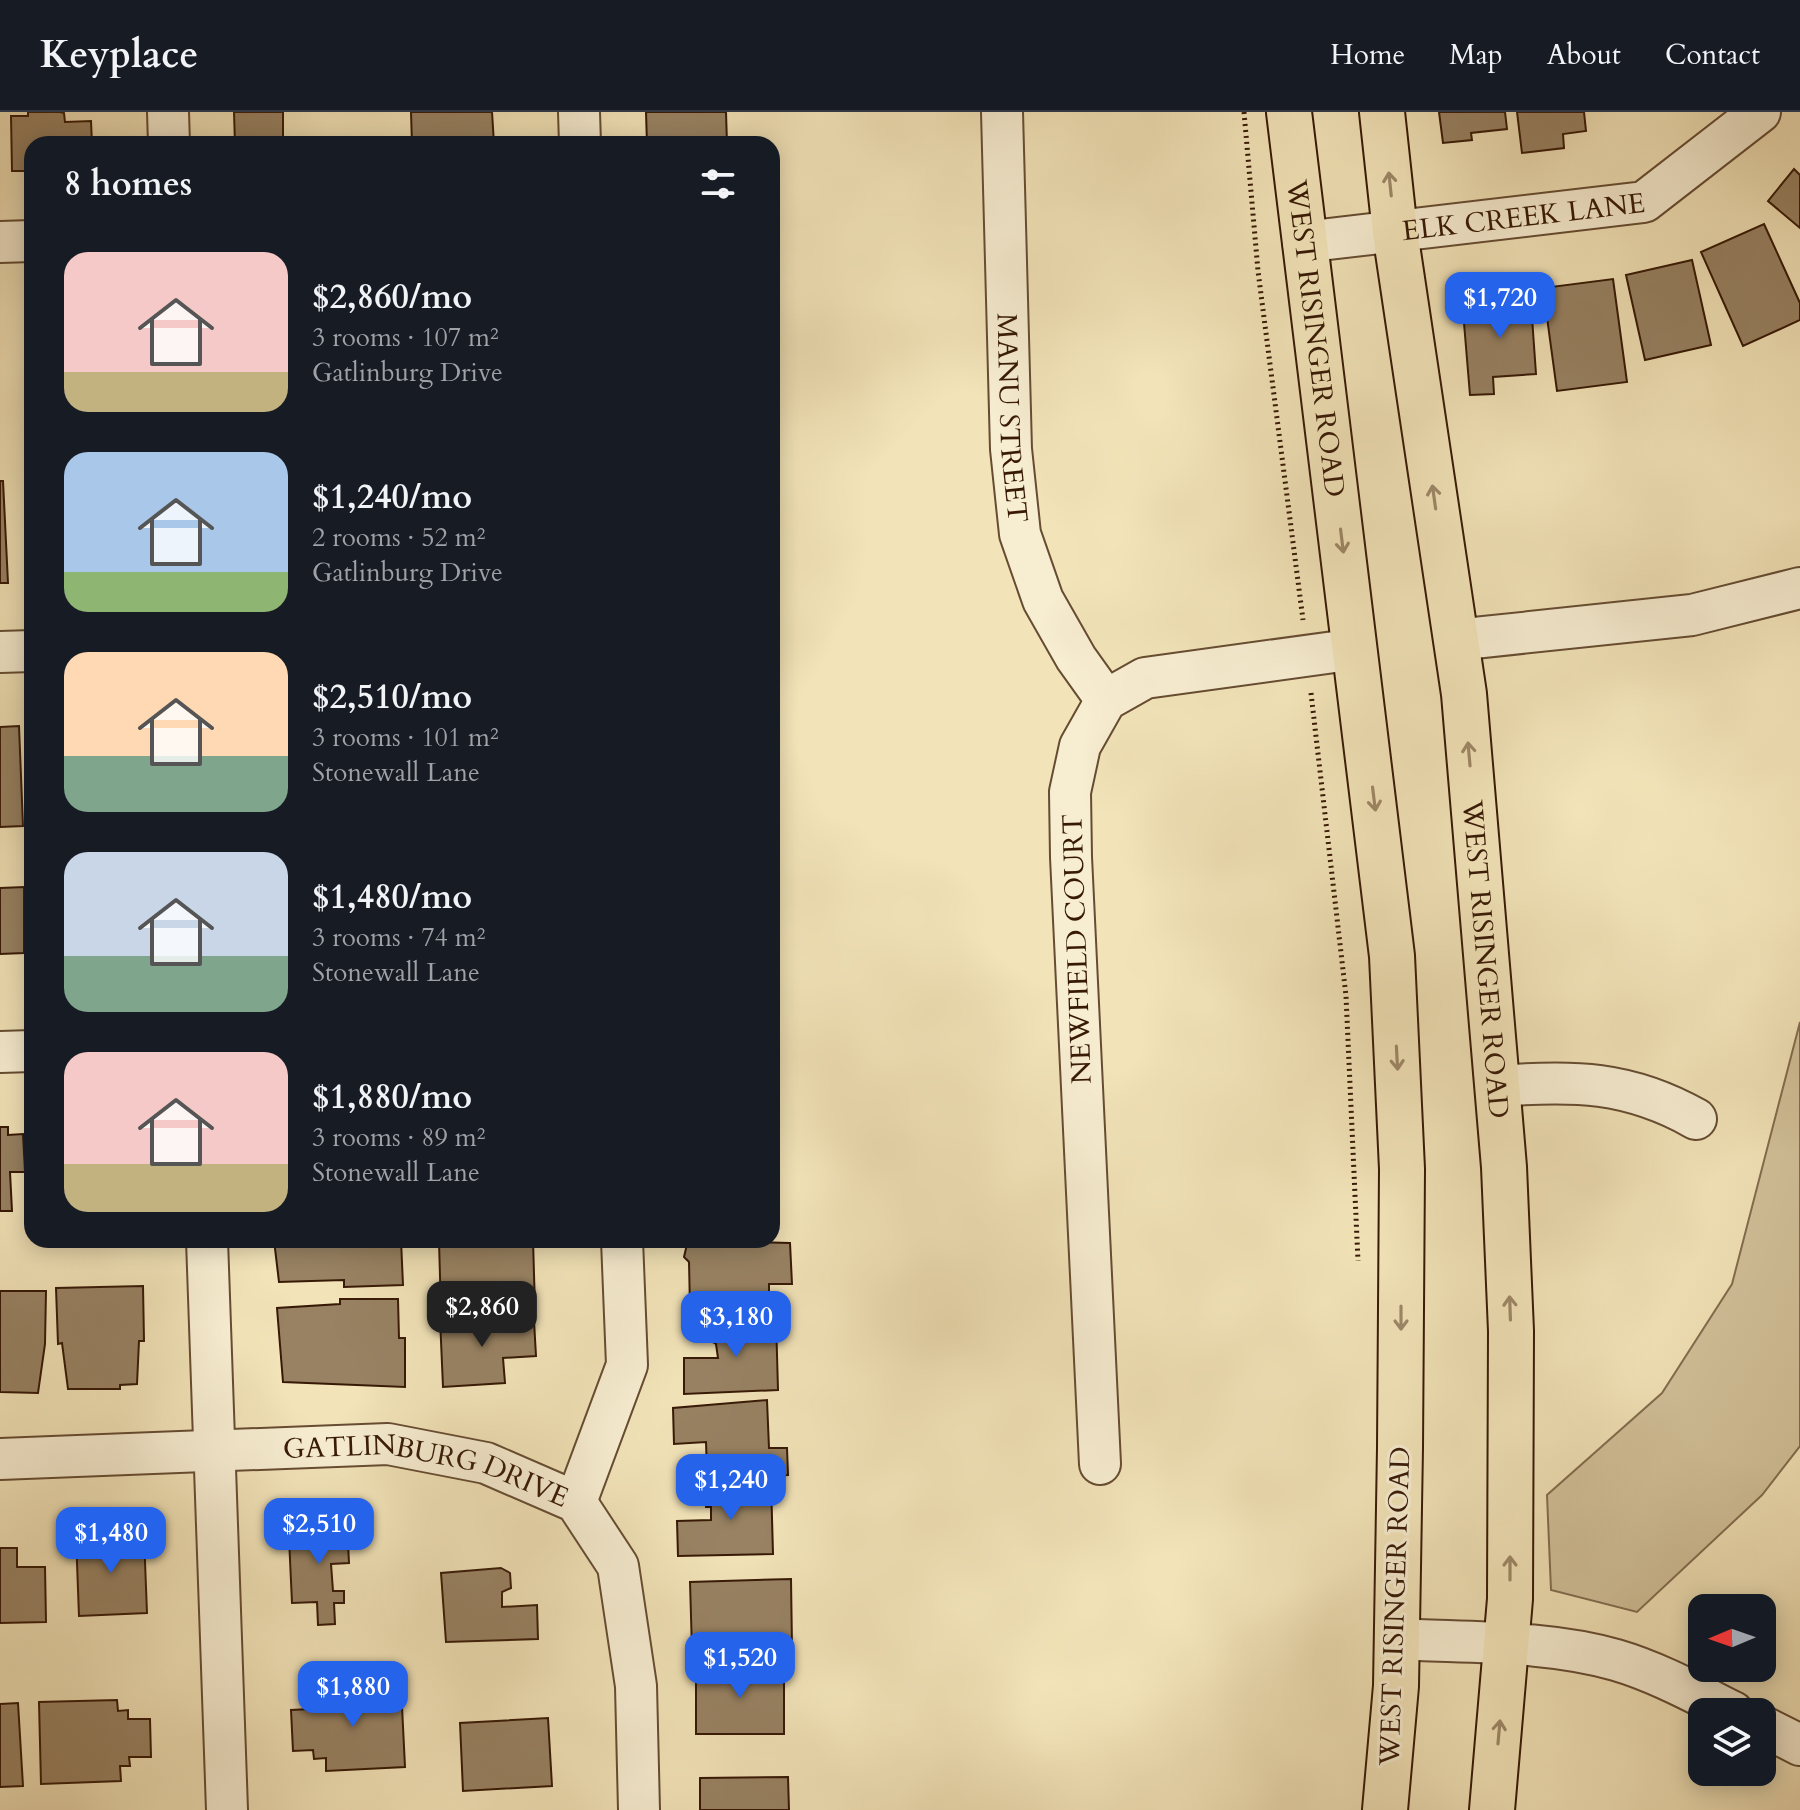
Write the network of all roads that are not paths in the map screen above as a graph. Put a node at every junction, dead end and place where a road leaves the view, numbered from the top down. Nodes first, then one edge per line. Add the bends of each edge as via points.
1 (168, 112) edge
2 (579, 112) edge
3 (1002, 112) edge
4 (1289, 112) edge
5 (1382, 112) edge
6 (1760, 112) edge
7 (169, 136) edge
8 (580, 136) edge
9 (1395, 232) junction
10 (24, 241) edge
11 (0, 242) edge
12 (1303, 242) junction
13 (1800, 588) edge
14 (1455, 640) junction
15 (1356, 649) junction
16 (24, 651) edge
17 (0, 652) edge
18 (1106, 700) junction
19 (24, 1051) edge
20 (0, 1052) edge
21 (1498, 1086) junction
22 (1696, 1119) dead end
23 (207, 1248) edge
24 (622, 1248) edge
25 (214, 1451) junction
26 (0, 1459) edge
27 (1100, 1464) dead end
28 (576, 1502) junction
29 (1396, 1639) junction
30 (1506, 1646) junction
31 (1705, 1698) edge
32 (1776, 1733) edge
33 (1800, 1745) edge
34 (227, 1810) edge
35 (639, 1810) edge
36 (1385, 1810) edge
37 (1492, 1810) edge

1 - 7 street
2 - 8 street
3 - 18 street, MANU STREET via 1011,449 1020,534 1043,600
4 - 12 main road, WEST RISINGER ROAD
9 -> 5 main road, WEST RISINGER ROAD
6 - 9 street, ELK CREEK LANE via 1644,202
9 - 12 street, ELK CREEK LANE
14 -> 9 main road, WEST RISINGER ROAD
10 - 11 street
12 -> 15 main road, WEST RISINGER ROAD
13 - 14 street via 1692,615
21 -> 14 main road, WEST RISINGER ROAD
15 - 18 street via 1145,678
15 -> 29 main road, WEST RISINGER ROAD via 1392,956 1401,1154
16 - 17 street
18 - 27 street, NEWFIELD COURT via 1080,746 1070,792
19 - 20 street
21 - 22 street via 1563,1081 1619,1087 1664,1101
30 -> 21 main road, WEST RISINGER ROAD via 1511,1331
23 - 25 street
24 - 28 street via 627,1365
25 - 26 street, GATLINBURG DRIVE
25 - 28 street, GATLINBURG DRIVE via 388,1444 486,1463
25 - 34 street
28 - 35 street, GATLINBURG DRIVE via 618,1566 636,1686
29 - 30 street
29 - 36 main road, WEST RISINGER ROAD
30 - 31 street via 1615,1660
37 -> 30 main road, WEST RISINGER ROAD
32 - 33 street

